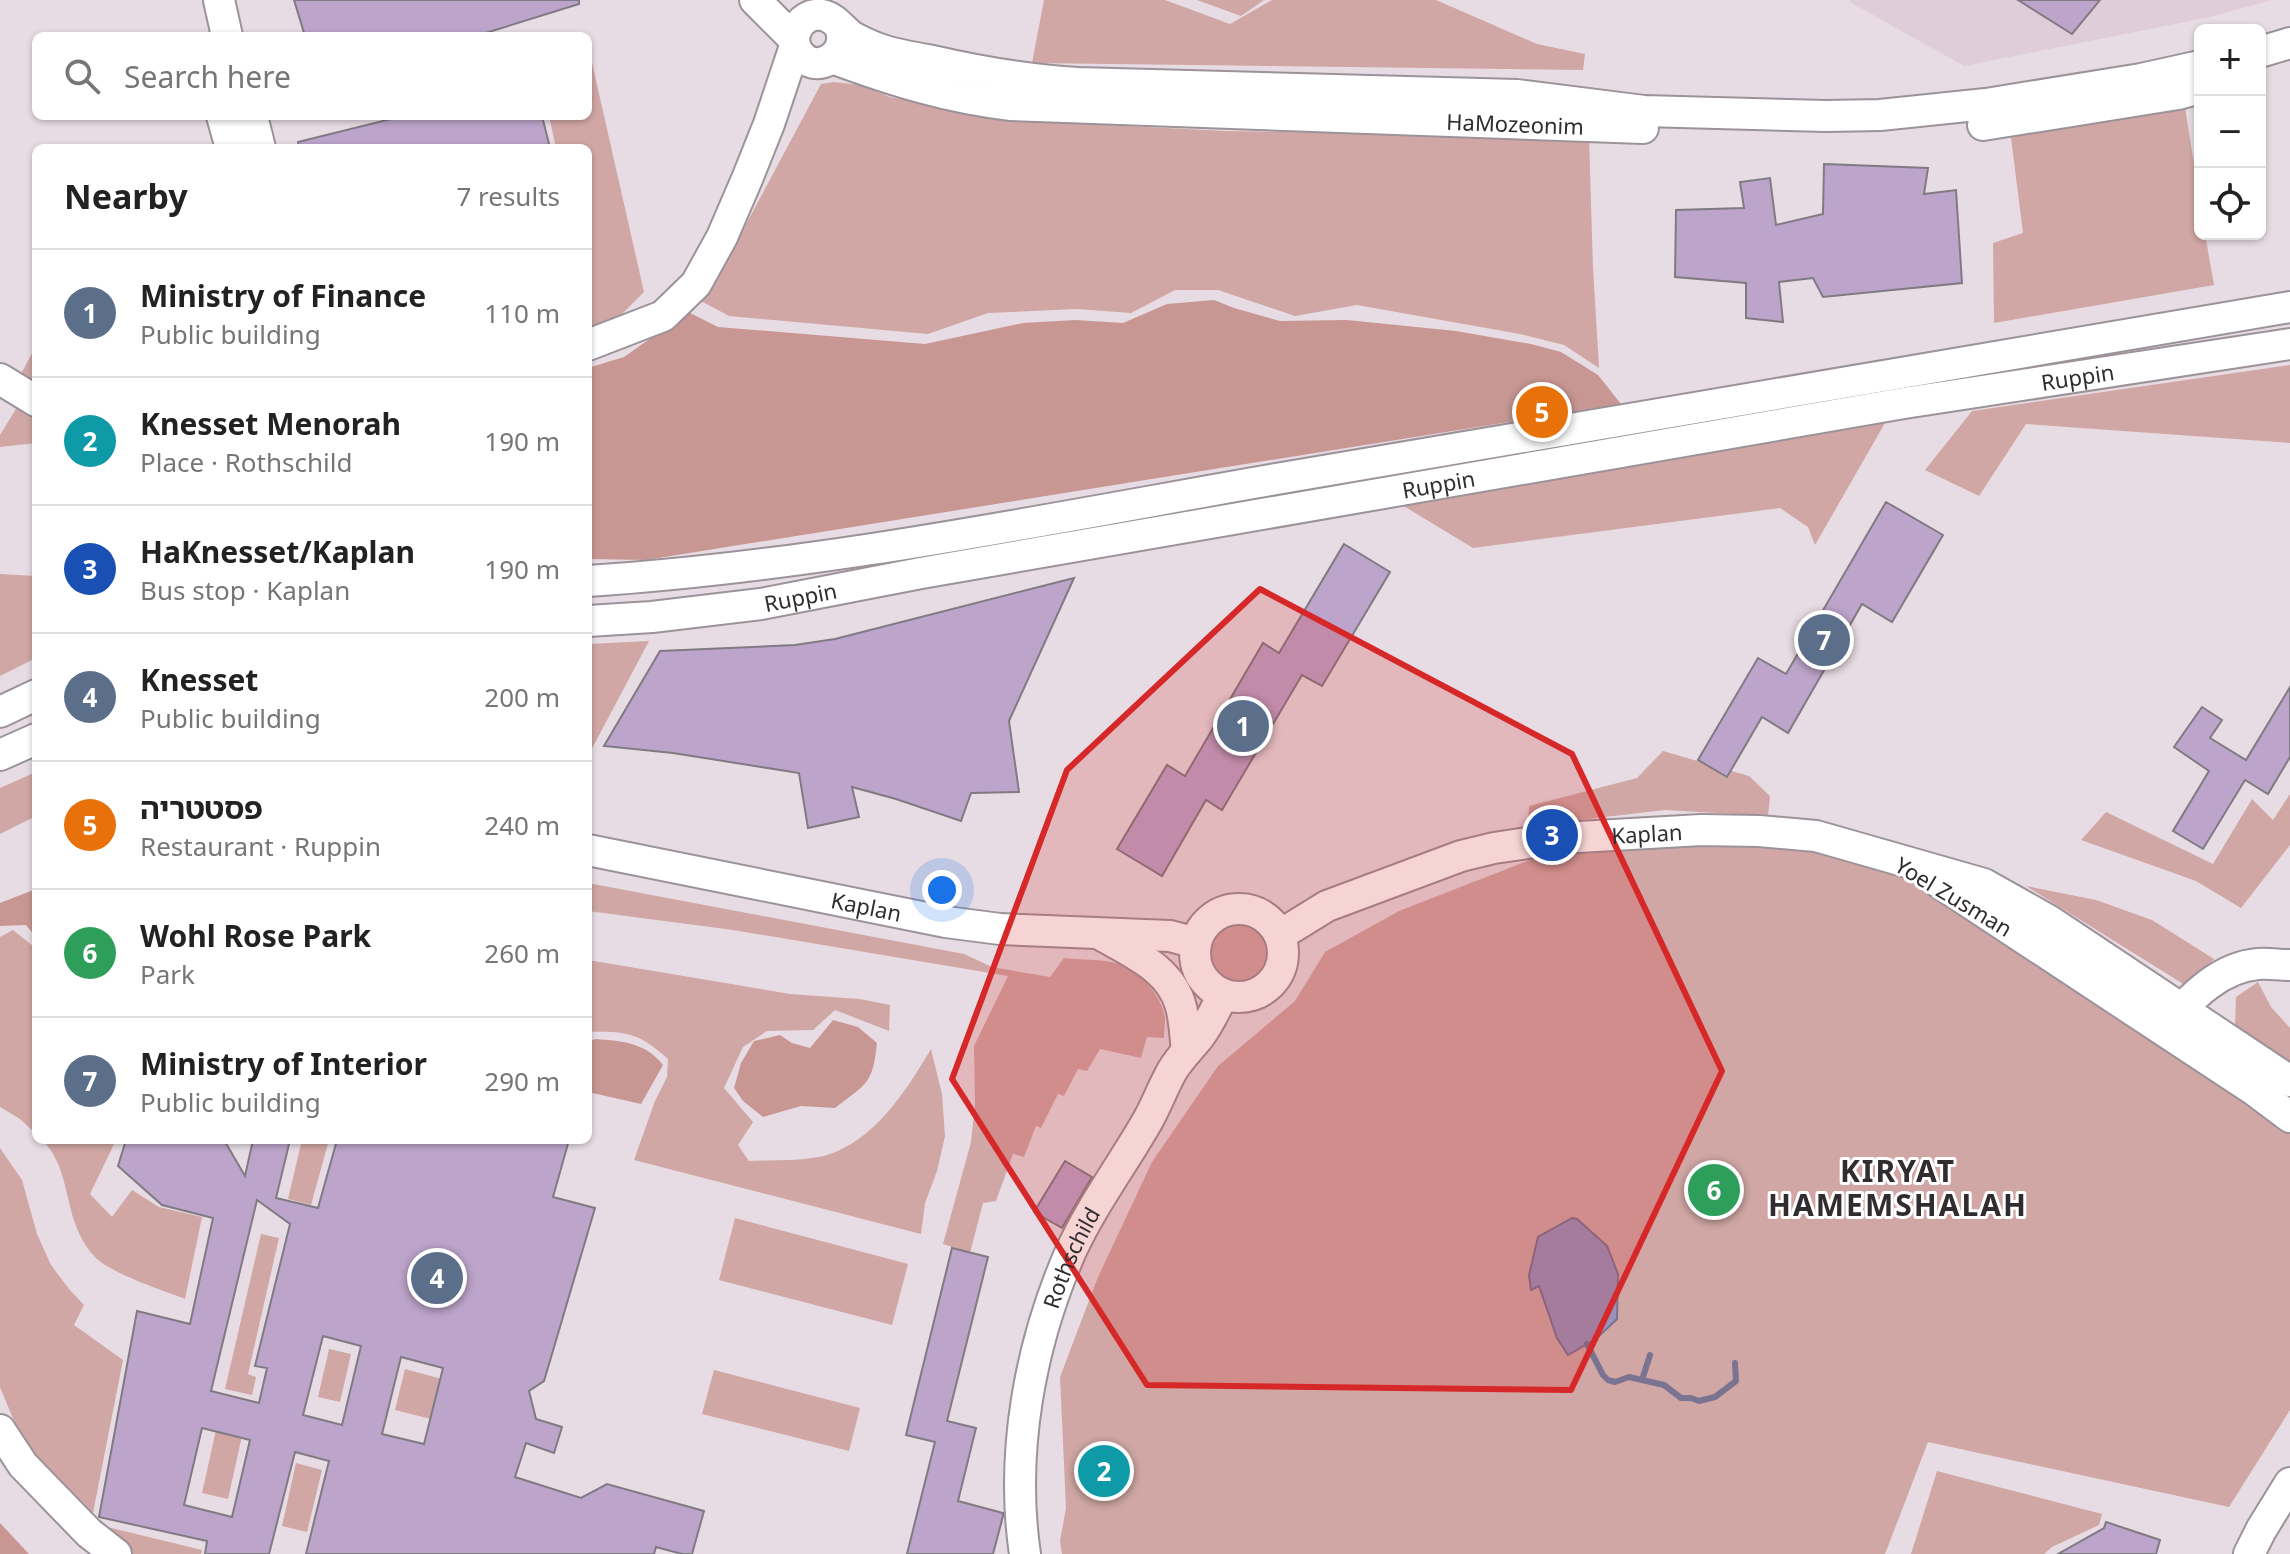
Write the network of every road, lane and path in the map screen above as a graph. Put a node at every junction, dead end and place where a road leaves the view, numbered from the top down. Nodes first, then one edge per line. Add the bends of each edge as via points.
1 (219, 0) edge
2 (755, 0) edge
3 (817, 14) edge
4 (226, 32) edge
5 (795, 43) junction
6 (2290, 43) edge
7 (2266, 50) edge
8 (829, 60) junction
9 (2290, 65) edge
10 (2194, 67) edge
11 (2266, 71) edge
12 (2194, 90) edge
13 (223, 120) edge
14 (253, 120) edge
15 (230, 144) edge
16 (259, 144) edge
17 (747, 179) junction
18 (2290, 307) edge
19 (592, 344) edge
20 (2290, 344) edge
21 (0, 379) edge
22 (32, 399) edge
23 (592, 581) edge
24 (592, 621) edge
25 (32, 697) edge
26 (0, 712) edge
27 (32, 741) edge
28 (0, 755) edge
29 (592, 851) edge
30 (1885, 855) joint
31 (1097, 933) junction
32 (1280, 935) junction
33 (1196, 943) junction
34 (2290, 965) edge
35 (1223, 995) junction
36 (2172, 1019) junction
37 (1180, 1060) junction
38 (2290, 1081) edge
39 (2290, 1117) edge
40 (0, 1430) edge
41 (2290, 1483) edge
42 (116, 1554) edge
43 (1025, 1554) edge
44 (2249, 1554) edge

1 - 4 street
2 - 5 street
3 - 5 street via 802,21
3 - 8 street via 842,34 841,47
3 - 10 street, HaMozeonim via 882,50 1047,82 1517,95 1686,114 1826,116 1934,110
5 - 8 street via 810,62
5 - 17 street
6 - 7 street
8 - 12 street, HaMozeonim via 933,92 1011,105 1743,132 1926,130
8 - 17 street
9 - 11 street
13 - 15 street
14 - 16 street
17 - 19 street via 722,237 682,300 663,316
18 - 23 street, Ruppin via 910,542 714,570
20 - 24 street, Ruppin via 1889,405 761,604
21 - 22 street
25 - 26 street
27 - 28 street
29 - 31 street, Kaplan via 946,922
30 - 32 street, Kaplan via 1816,836 1759,831 1561,838 1461,856 1327,906
30 - 36 street, Yoel Zusman via 1925,873
31 - 33 street, Kaplan via 1170,936
31 - 37 street via 1168,981 1181,1006
32 - 33 street via 1263,916 1238,909 1206,923
32 - 35 street via 1283,961 1271,984 1248,997
33 - 35 street via 1202,979
34 - 36 street via 2236,969 2213,980
35 - 37 street, Rothschild
36 - 38 street, Yoel Zusman
36 - 39 street, Yoel Zusman
37 - 43 street, Rothschild via 1072,1250 1043,1327 1022,1446
40 - 42 street via 23,1465
41 - 44 street

